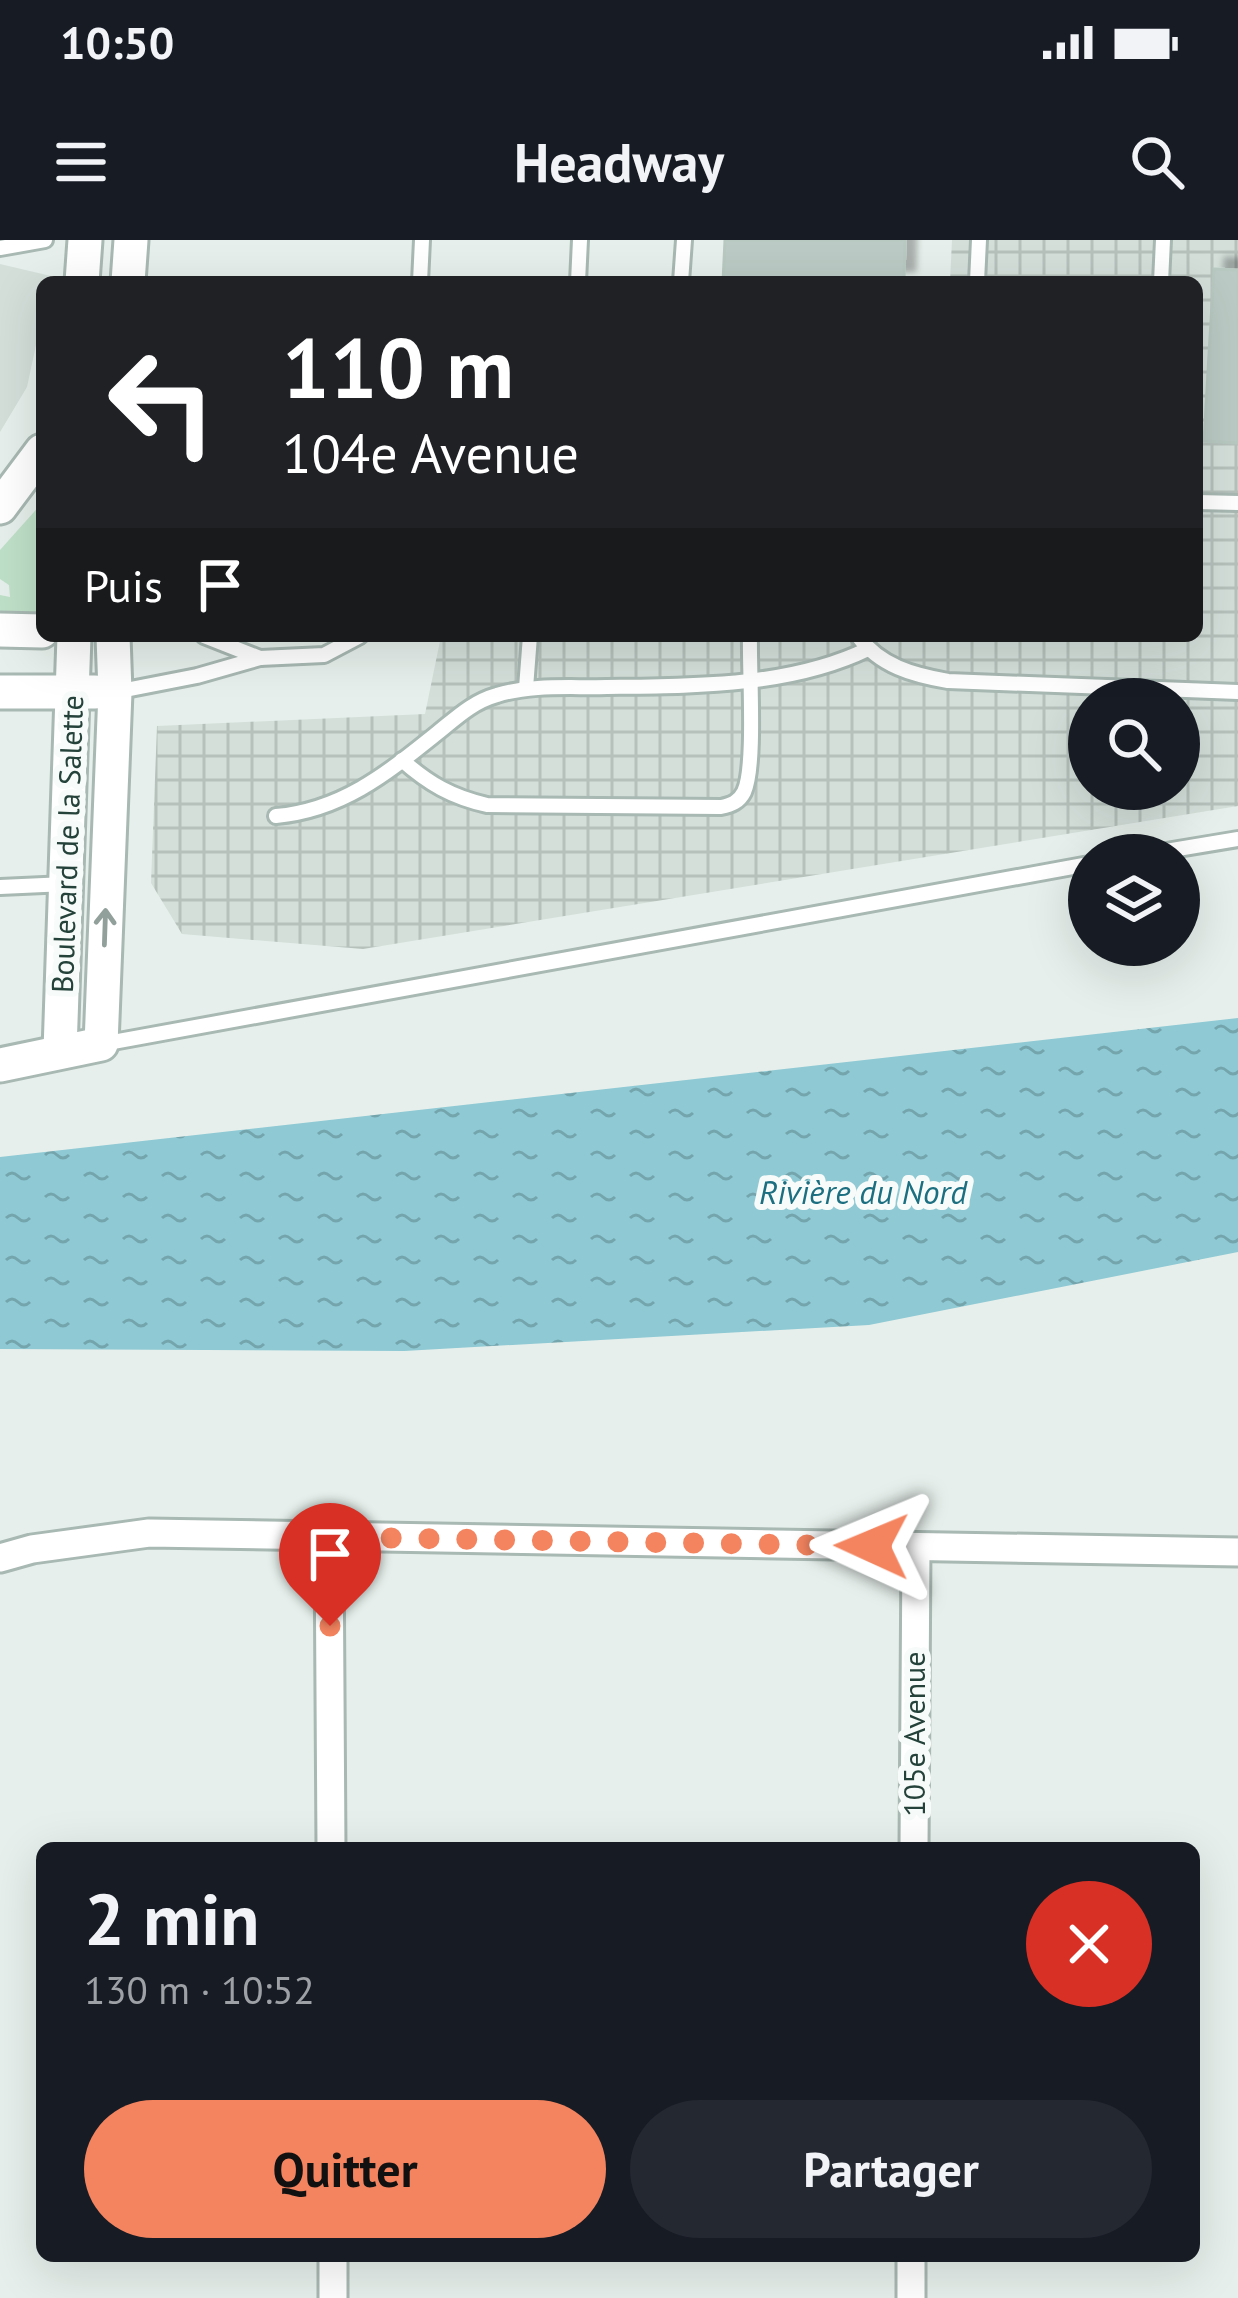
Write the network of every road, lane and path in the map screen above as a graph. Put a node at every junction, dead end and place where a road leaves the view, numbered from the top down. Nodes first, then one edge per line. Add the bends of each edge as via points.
1 (45, 240) edge
2 (85, 240) edge
3 (131, 240) edge
4 (422, 240) edge
5 (580, 240) edge
6 (684, 240) edge
7 (980, 240) edge
8 (1162, 240) edge
9 (0, 248) edge
10 (82, 276) edge
11 (128, 276) edge
12 (420, 276) edge
13 (578, 276) edge
14 (681, 276) edge
15 (977, 276) edge
16 (1161, 276) edge
17 (36, 460) edge
18 (1203, 502) edge
19 (1238, 503) edge
20 (0, 507) edge
21 (0, 630) edge
22 (36, 632) edge
23 (74, 642) edge
24 (112, 642) edge
25 (219, 642) edge
26 (349, 642) edge
27 (530, 642) edge
28 (750, 642) edge
29 (863, 643) edge
30 (260, 658) junction
31 (749, 679) junction
32 (526, 688) junction
33 (0, 692) edge
34 (73, 692) junction
35 (115, 692) junction
36 (1238, 692) edge
37 (402, 760) junction
38 (276, 816) dead end
39 (1238, 838) edge
40 (1200, 845) edge
41 (1068, 868) edge
42 (66, 884) junction
43 (0, 887) edge
44 (101, 1044) junction
45 (61, 1051) junction
46 (0, 1065) edge
47 (329, 1537) junction
48 (916, 1547) junction
49 (1238, 1552) edge
50 (0, 1558) edge
51 (332, 1842) edge
52 (914, 1842) edge
53 (333, 2262) edge
54 (911, 2262) edge
55 (333, 2298) edge
56 (911, 2298) edge

1 - 9 lane
2 - 10 street
3 - 11 street
4 - 12 lane
5 - 13 lane
6 - 14 lane
7 - 15 lane
8 - 16 lane
17 - 20 street
18 - 19 lane
21 - 22 street
23 - 34 street, Boulevard de la Salette
24 - 35 street, Boulevard de la Salette
25 - 30 lane
26 - 30 lane via 324,655
27 - 32 lane
28 - 31 lane
29 - 31 lane via 832,667
29 - 36 lane via 903,670 948,681
30 - 35 lane
31 - 32 lane
31 - 37 lane via 745,791 721,807 488,805 456,798
32 - 37 lane via 468,707
33 - 34 street
34 - 35 street
34 - 42 street, Boulevard de la Salette
44 -> 35 street, Boulevard de la Salette
37 - 38 lane via 340,802
39 - 40 lane
41 - 44 lane
42 - 43 lane
42 - 45 street, Boulevard de la Salette
44 - 45 street
45 - 46 street
47 - 48 street
47 - 50 street via 148,1533
47 - 51 street
48 - 49 street
48 - 52 street, 105e Avenue
53 - 55 street
54 - 56 street

